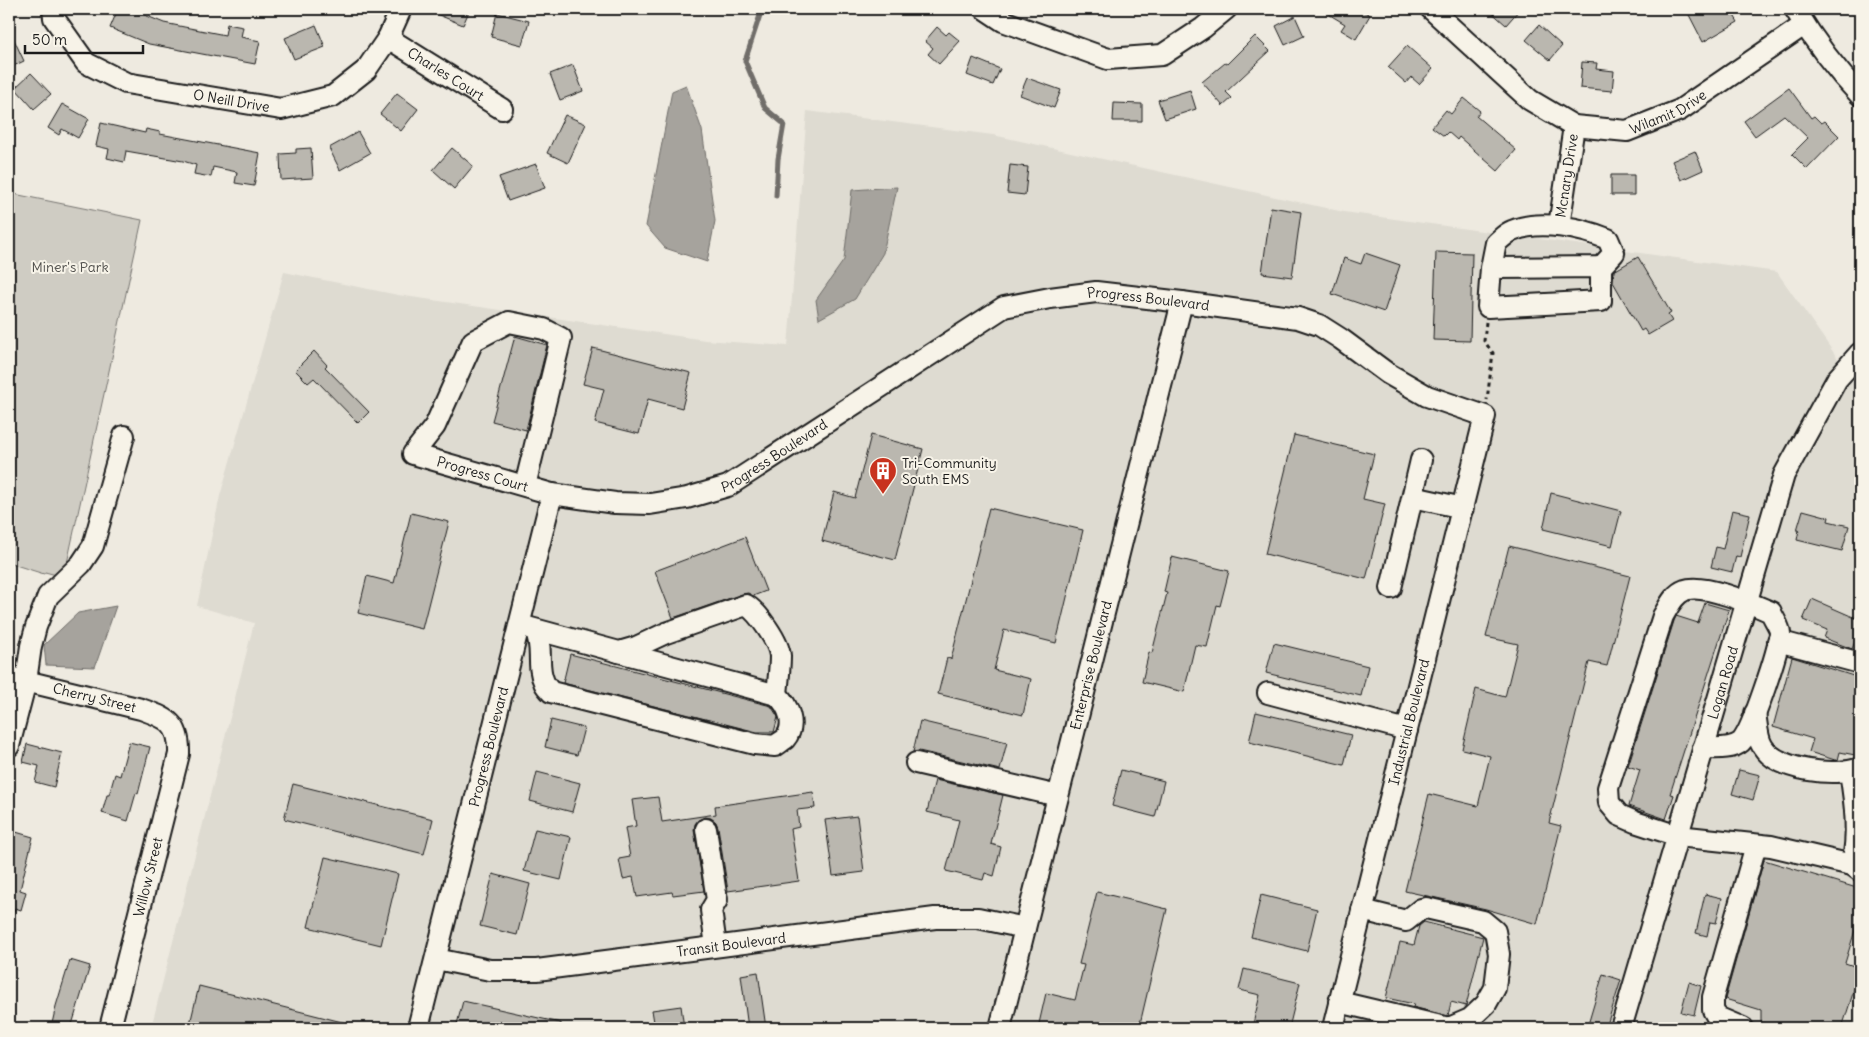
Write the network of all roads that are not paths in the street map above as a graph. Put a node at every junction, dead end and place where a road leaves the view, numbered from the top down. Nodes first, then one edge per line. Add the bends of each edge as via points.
1 (52, 9) edge
2 (401, 9) edge
3 (985, 9) edge
4 (1226, 9) edge
5 (1431, 9) edge
6 (1800, 17) edge
7 (388, 38) junction
8 (1860, 95) edge
9 (502, 109) dead end
10 (1574, 126) junction
11 (1559, 226) junction
12 (1601, 267) junction
13 (1491, 268) junction
14 (1182, 302) junction
15 (1860, 353) edge
16 (1485, 416) joint
17 (124, 436) dead end
18 (1421, 460) dead end
19 (525, 486) junction
20 (552, 494) junction
21 (1413, 497) junction
22 (1463, 508) junction
23 (1391, 588) dead end
24 (1746, 601) junction
25 (527, 628) junction
26 (1778, 641) junction
27 (618, 652) junction
28 (1860, 663) edge
29 (17, 679) edge
30 (1268, 693) dead end
31 (777, 695) junction
32 (1755, 713) junction
33 (175, 726) joint
34 (1407, 730) junction
35 (9, 746) edge
36 (1703, 748) junction
37 (916, 763) dead end
38 (1855, 770) edge
39 (1058, 796) junction
40 (706, 829) dead end
41 (1678, 836) junction
42 (1756, 845) junction
43 (1856, 868) edge
44 (1362, 910) junction
45 (1025, 928) junction
46 (716, 946) junction
47 (436, 959) junction
48 (1339, 1002) junction
49 (110, 1028) edge
50 (418, 1028) edge
51 (1000, 1028) edge
52 (1333, 1028) edge
53 (1621, 1028) edge
54 (1744, 1028) edge

1 - 7 street, O Neill Drive via 54,18 86,62 126,83 281,109 333,96 366,70
2 - 7 street, O Neill Drive
3 - 4 street via 1003,21 1108,59 1162,55
5 - 10 street, Wilamit Drive via 1530,100
6 - 8 street via 1846,81
6 - 10 street, Wilamit Drive via 1680,110 1628,131
7 - 9 street, Charles Court
10 - 11 street, Mcnary Drive
11 - 12 street via 1588,230 1608,239 1614,253
11 - 13 street via 1527,226 1510,231 1496,243
12 - 13 street
12 - 13 street via 1601,301 1488,307
14 - 16 street, Progress Boulevard via 1298,318 1319,325 1387,373 1427,396
14 - 20 street, Progress Boulevard via 1096,292 1004,307 728,486 650,504 615,503
14 - 39 street, Enterprise Boulevard
15 - 24 street, Logan Road via 1837,379 1784,475
16 - 22 street, Industrial Boulevard
17 - 29 street via 93,546 81,564 48,596
18 - 21 street
19 - 19 street, Progress Court via 413,454 435,426 473,341 509,322 544,329 561,338
19 - 20 street, Progress Court
20 - 25 street, Progress Boulevard
21 - 22 street
21 - 23 street
22 - 34 street, Industrial Boulevard
24 - 26 street via 1770,612 1780,632
24 - 36 street, Logan Road
24 - 41 street via 1705,589 1686,589 1675,596 1663,616 1608,788 1609,803 1619,815
25 - 27 street
25 - 31 street via 539,638 544,683 551,692 755,744 775,746 786,738 791,720 785,702
25 - 47 street, Progress Boulevard
26 - 28 street
26 - 32 street
27 - 31 street
27 - 31 street via 746,605 754,609 780,654
29 - 33 street, Cherry Street via 141,709 161,716
29 - 35 street
30 - 34 street
32 - 36 street via 1751,727 1740,742 1725,748
32 - 38 street via 1761,745 1779,761 1804,769
33 - 49 street, Willow Street via 179,754
34 - 44 street, Industrial Boulevard
36 - 41 street, Logan Road
37 - 39 street
38 - 43 street
39 - 45 street, Enterprise Boulevard
40 - 46 street via 717,900 712,910
41 - 42 street
41 - 53 street, Logan Road
42 - 43 street
42 - 54 street via 1713,997 1713,1010 1717,1017
44 - 48 street, Industrial Boulevard
44 - 48 street via 1406,921 1426,908 1483,921 1495,930 1498,946 1495,988 1486,1004 1470,1018 1449,1028
45 - 46 street, Transit Boulevard via 978,918 935,918
45 - 51 street, Enterprise Boulevard
46 - 47 street, Transit Boulevard via 537,970 490,970
47 - 50 street, Progress Boulevard
48 - 52 street, Industrial Boulevard

